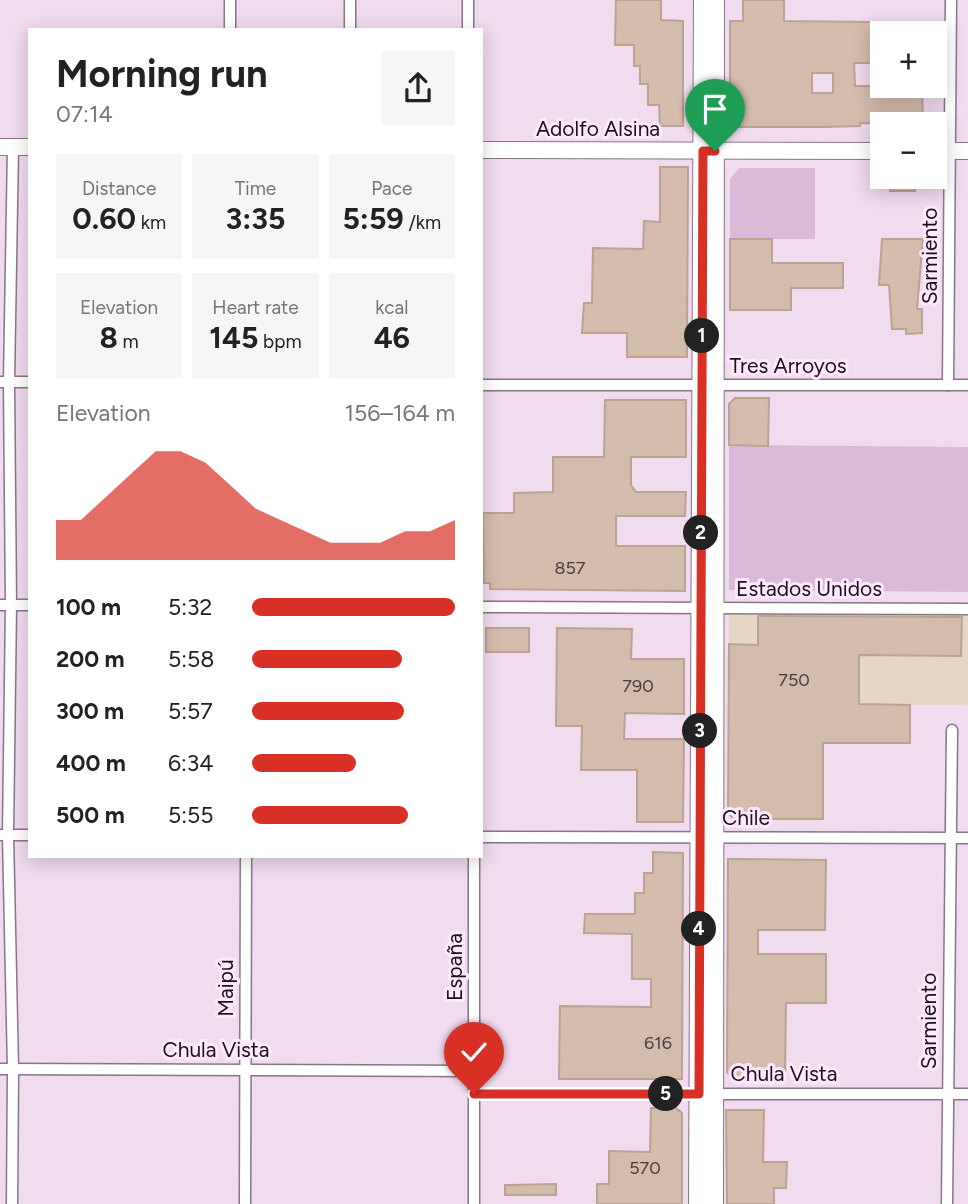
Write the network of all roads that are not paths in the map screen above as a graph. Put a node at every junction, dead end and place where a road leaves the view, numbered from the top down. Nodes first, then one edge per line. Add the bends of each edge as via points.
1 (230, 0) edge
2 (350, 0) edge
3 (468, 0) edge
4 (703, 0) edge
5 (715, 0) edge
6 (951, 0) edge
7 (230, 28) edge
8 (350, 28) edge
9 (468, 28) edge
10 (944, 112) edge
11 (6, 147) edge
12 (28, 147) edge
13 (483, 150) edge
14 (709, 151) junction
15 (870, 151) edge
16 (947, 151) edge
17 (968, 151) edge
18 (943, 189) edge
19 (5, 382) edge
20 (28, 382) edge
21 (483, 385) edge
22 (708, 385) junction
23 (948, 385) junction
24 (968, 385) edge
25 (6, 605) edge
26 (28, 605) edge
27 (483, 607) edge
28 (708, 608) junction
29 (968, 609) edge
30 (952, 730) dead end
31 (4, 835) edge
32 (28, 835) edge
33 (483, 837) edge
34 (707, 837) junction
35 (950, 838) junction
36 (968, 838) edge
37 (246, 858) edge
38 (474, 858) edge
39 (0, 1069) edge
40 (13, 1069) junction
41 (246, 1070) junction
42 (475, 1070) junction
43 (474, 1094) junction
44 (706, 1094) junction
45 (948, 1094) junction
46 (968, 1094) edge
47 (12, 1204) edge
48 (245, 1204) edge
49 (474, 1204) edge
50 (698, 1204) edge
51 (714, 1204) edge
52 (947, 1204) edge

1 - 7 street
2 - 8 street
3 - 9 street
4 - 14 main road
5 - 14 main road
6 - 10 street, Sarmiento
11 - 12 main road
11 - 19 street
13 - 14 main road, Adolfo Alsina
14 - 15 main road, Adolfo Alsina
14 - 22 main road
16 - 17 main road
18 - 23 street, Sarmiento
19 - 20 street
19 - 25 street
21 - 22 street, Tres Arroyos
22 - 23 street, Tres Arroyos
22 - 28 main road
23 - 24 street, Tres Arroyos
25 - 26 street
25 - 31 street
27 - 28 street, Estados Unidos
28 - 29 street, Estados Unidos
28 - 34 main road
30 - 35 street, Sarmiento
31 - 32 street
31 - 40 street
33 - 34 street, Chile
34 - 35 street, Chile
34 - 44 main road
35 - 36 street, Chile
35 - 45 street, Sarmiento
37 - 41 street, Maipú
38 - 42 street, España
39 - 40 street, Chula Vista
40 - 41 street, Chula Vista
40 - 47 street
41 - 42 street, Chula Vista
41 - 48 street, Maipú
42 - 43 street, España
43 - 44 street, Chula Vista
43 - 49 street, España
44 - 45 street, Chula Vista
44 - 50 main road
44 - 51 main road
45 - 46 street, Chula Vista
45 - 52 street, Sarmiento

